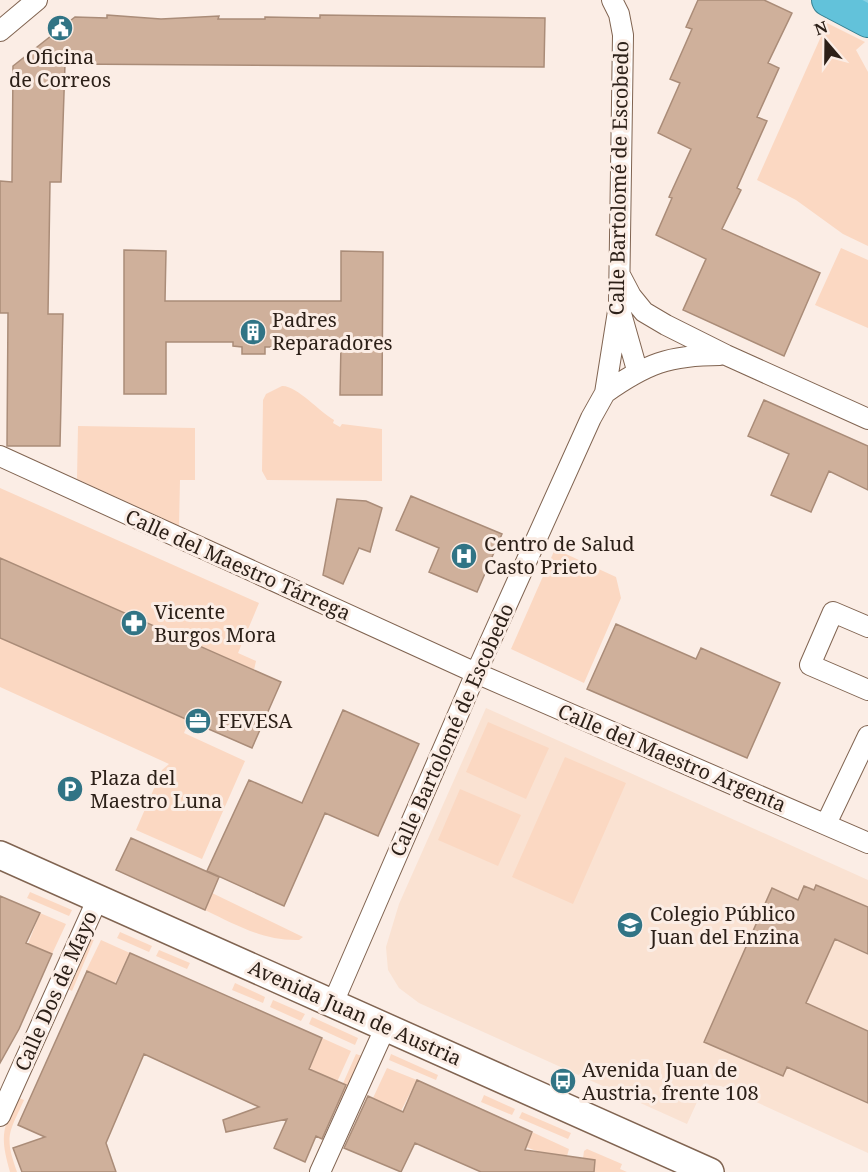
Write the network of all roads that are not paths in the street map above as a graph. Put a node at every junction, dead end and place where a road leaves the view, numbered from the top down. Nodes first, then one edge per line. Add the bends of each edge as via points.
1 (37, 0) edge
2 (612, 0) edge
3 (828, 0) edge
4 (868, 21) edge
5 (0, 31) edge
6 (619, 272) junction
7 (619, 304) junction
8 (726, 356) junction
9 (637, 370) junction
10 (605, 393) junction
11 (868, 419) edge
12 (0, 456) edge
13 (868, 627) edge
14 (476, 673) junction
15 (868, 690) edge
16 (868, 736) edge
17 (825, 824) junction
18 (868, 843) edge
19 (0, 855) edge
20 (98, 898) junction
21 (333, 1003) junction
22 (386, 1026) junction
23 (0, 1116) edge
24 (707, 1171) edge
25 (320, 1172) edge

1 - 5 street
2 - 6 street, Calle Bartolomé de Escobedo via 623,35
3 - 4 highway
6 - 7 street, Calle Bartolomé de Escobedo
6 - 8 street via 644,312
7 - 9 street
7 - 10 street, Calle Bartolomé de Escobedo
8 - 9 street, Calle Bartolomé de Escobedo via 686,355
8 - 11 street
9 - 10 street, Calle Bartolomé de Escobedo
10 - 14 street, Calle Bartolomé de Escobedo
12 - 14 street, Calle del Maestro Tárrega
13 - 15 street via 833,612 810,665
14 - 17 street, Calle del Maestro Argenta
14 - 21 street, Calle Bartolomé de Escobedo
16 - 17 street
17 - 18 street, Calle del Maestro Argenta
19 - 20 main road, Avenida Juan de Austria
20 - 21 main road, Avenida Juan de Austria
20 - 23 street, Calle Dos de Mayo
21 - 22 main road, Avenida Juan de Austria
22 - 24 main road, Avenida Juan de Austria
22 - 25 street

